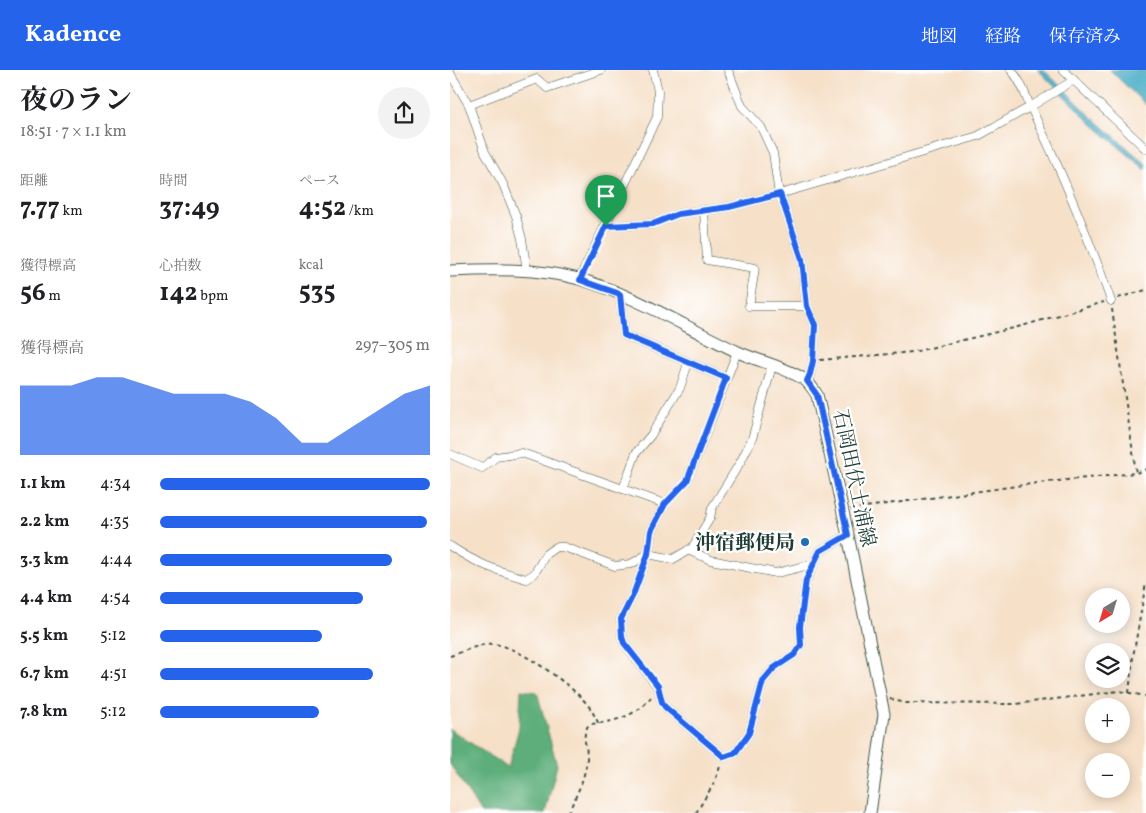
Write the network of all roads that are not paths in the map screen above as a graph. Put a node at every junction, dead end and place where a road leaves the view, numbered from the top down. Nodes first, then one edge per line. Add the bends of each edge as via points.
1 (601, 70) edge
2 (653, 70) edge
3 (728, 70) edge
4 (1011, 70) edge
5 (1064, 70) edge
6 (450, 73) edge
7 (1074, 80) junction
8 (469, 105) junction
9 (1030, 107) junction
10 (1146, 149) edge
11 (780, 194) junction
12 (704, 210) junction
13 (606, 226) junction
14 (450, 271) edge
15 (527, 271) junction
16 (580, 280) junction
17 (620, 294) junction
18 (1110, 301) road end
19 (807, 306) junction
20 (737, 352) junction
21 (688, 363) junction
22 (772, 366) junction
23 (726, 378) junction
24 (807, 381) junction
25 (450, 454) edge
26 (624, 489) junction
27 (665, 504) junction
28 (848, 535) junction
29 (450, 546) edge
30 (688, 550) junction
31 (648, 554) junction
32 (814, 564) junction
33 (870, 813) edge

1 - 8 street via 547,88 537,79
2 - 13 street via 658,91 657,117
3 - 11 street via 742,106 761,127 773,153
4 - 9 street via 1018,77
5 - 7 street
6 - 8 street
7 - 9 street
7 - 10 street
8 - 15 street via 485,152 516,216
9 - 11 street via 978,136
9 - 18 street via 1055,157
11 - 12 street
11 - 19 street via 802,259
12 - 13 street via 678,214 653,224
12 - 19 street via 707,260 755,268 749,306
13 - 16 street
14 - 15 main road
15 - 16 main road
16 - 17 main road
17 - 20 main road
17 - 21 street via 624,335
19 - 24 street via 815,325 813,361
20 - 22 main road
20 - 23 street
21 - 23 street
21 - 26 street via 680,388 636,453
22 - 24 main road
22 - 30 street via 752,439 712,508 710,518
23 - 27 street via 687,481
24 - 28 main road, 石岡田伏土浦線 via 817,395
25 - 26 street via 482,468 496,457 522,453
26 - 27 street
27 - 31 street via 651,531
28 - 32 street via 820,551
28 - 33 main road, 石岡田伏土浦線 via 884,714
29 - 31 street via 494,570 526,578 534,574 546,554 556,547 615,566 631,564
30 - 31 street via 673,559
30 - 32 street via 711,560 776,573
31 - 32 street via 621,619 624,643 658,686 665,707 724,757 735,753 749,733 763,681 801,645 806,580

